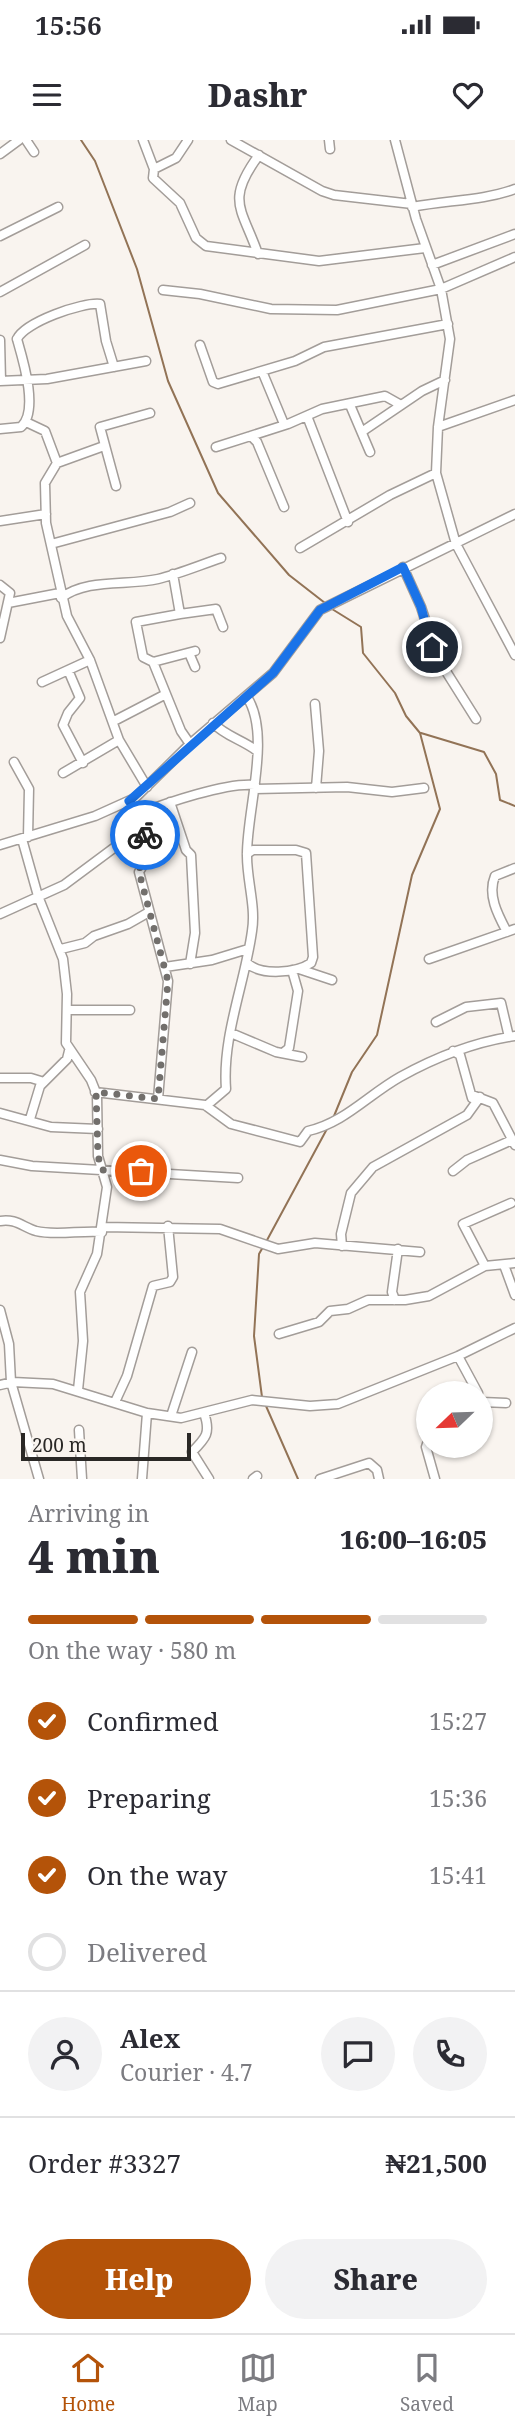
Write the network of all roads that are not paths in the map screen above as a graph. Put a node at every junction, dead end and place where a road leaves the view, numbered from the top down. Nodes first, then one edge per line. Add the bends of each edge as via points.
1 (19, 140) edge
2 (26, 140) edge
3 (143, 140) edge
4 (188, 140) edge
5 (231, 140) edge
6 (395, 140) edge
7 (34, 152) dead end
8 (0, 154) edge
9 (260, 155) junction
10 (154, 169) junction
11 (515, 189) edge
12 (412, 206) junction
13 (58, 207) dead end
14 (515, 234) edge
15 (0, 236) edge
16 (86, 245) dead end
17 (425, 248) junction
18 (258, 254) junction
19 (515, 257) edge
20 (432, 265) junction
21 (441, 289) junction
22 (163, 290) dead end
23 (0, 292) edge
24 (448, 324) junction
25 (17, 339) junction
26 (0, 340) edge
27 (200, 345) dead end
28 (146, 361) dead end
29 (114, 367) junction
30 (261, 371) junction
31 (29, 380) junction
32 (445, 380) junction
33 (0, 381) edge
34 (515, 400) edge
35 (350, 405) junction
36 (401, 405) junction
37 (150, 413) dead end
38 (307, 416) junction
39 (26, 422) junction
40 (284, 424) junction
41 (438, 427) junction
42 (0, 429) edge
43 (363, 431) junction
44 (251, 436) junction
45 (104, 446) junction
46 (216, 447) dead end
47 (370, 452) dead end
48 (57, 463) junction
49 (436, 473) junction
50 (116, 486) dead end
51 (190, 503) dead end
52 (284, 507) dead end
53 (46, 514) junction
54 (515, 514) edge
55 (0, 521) edge
56 (348, 522) junction
57 (51, 544) junction
58 (456, 544) junction
59 (300, 548) dead end
60 (221, 558) dead end
61 (403, 567) junction
62 (173, 574) junction
63 (0, 585) edge
64 (60, 593) junction
65 (8, 603) junction
66 (180, 614) junction
67 (223, 627) dead end
68 (0, 638) edge
69 (513, 649) edge
70 (90, 660) junction
71 (153, 662) junction
72 (195, 667) dead end
73 (68, 670) junction
74 (42, 682) dead end
75 (166, 694) junction
76 (247, 697) junction
77 (315, 704) dead end
78 (476, 719) dead end
79 (114, 721) junction
80 (213, 723) junction
81 (119, 740) junction
82 (190, 744) junction
83 (257, 751) junction
84 (13, 762) dead end
85 (83, 763) junction
86 (63, 773) dead end
87 (255, 787) junction
88 (147, 788) junction
89 (316, 788) junction
90 (424, 788) dead end
91 (129, 801) junction
92 (170, 802) junction
93 (138, 814) junction
94 (142, 827) junction
95 (25, 838) junction
96 (0, 845) edge
97 (249, 850) junction
98 (515, 868) edge
99 (39, 898) junction
100 (149, 912) junction
101 (0, 914) edge
102 (511, 931) edge
103 (61, 949) junction
104 (246, 954) junction
105 (429, 959) dead end
106 (190, 964) junction
107 (166, 967) junction
108 (296, 970) junction
109 (332, 980) dead end
110 (67, 1010) junction
111 (131, 1010) dead end
112 (436, 1022) dead end
113 (231, 1033) junction
114 (512, 1036) edge
115 (69, 1051) junction
116 (459, 1051) junction
117 (284, 1052) junction
118 (302, 1057) dead end
119 (0, 1078) edge
120 (44, 1082) junction
121 (96, 1092) junction
122 (476, 1096) junction
123 (158, 1099) junction
124 (206, 1106) junction
125 (0, 1113) edge
126 (30, 1119) junction
127 (98, 1129) junction
128 (514, 1142) edge
129 (0, 1160) edge
130 (102, 1170) junction
131 (453, 1171) dead end
132 (238, 1178) dead end
133 (511, 1203) dead end
134 (0, 1221) edge
135 (168, 1226) junction
136 (103, 1229) junction
137 (342, 1246) junction
138 (398, 1249) junction
139 (420, 1252) dead end
140 (485, 1266) junction
141 (509, 1266) edge
142 (515, 1295) edge
143 (395, 1300) junction
144 (0, 1310) edge
145 (512, 1329) edge
146 (279, 1334) dead end
147 (515, 1341) edge
148 (192, 1352) dead end
149 (458, 1356) junction
150 (472, 1381) edge
151 (11, 1382) junction
152 (0, 1385) edge
153 (78, 1390) junction
154 (115, 1402) junction
155 (494, 1403) edge
156 (506, 1403) dead end
157 (147, 1413) junction
158 (204, 1413) junction
159 (171, 1416) junction
160 (79, 1430) dead end
161 (429, 1458) edge
162 (40, 1479) edge
163 (82, 1479) edge
164 (142, 1479) edge
165 (209, 1479) edge
166 (320, 1479) edge
167 (379, 1479) edge
168 (435, 1479) edge

1 - 8 street
2 - 7 street
3 - 10 street
4 - 10 street via 176,158
5 - 9 street
6 - 12 street
9 - 12 street via 334,195
9 - 18 street via 240,188 241,217
10 - 18 street via 153,178 180,203 201,243
11 - 12 street via 473,200
12 - 17 street
13 - 15 street
14 - 20 street
16 - 23 street
17 - 18 street via 318,261
17 - 20 street
19 - 21 street
20 - 21 street
21 - 22 street via 347,309 289,311
21 - 24 street
24 - 30 street via 324,348
24 - 32 street
25 - 26 street
25 - 29 street via 40,322 100,304
25 - 31 street
26 - 33 street
27 - 30 street via 213,382
28 - 29 street
29 - 31 street
30 - 40 street
31 - 33 street
31 - 39 street
32 - 36 street
32 - 41 street
34 - 41 street
35 - 36 street via 385,396
35 - 38 street
35 - 43 street
36 - 43 street
37 - 45 street via 101,425
38 - 40 street
38 - 56 street
39 - 42 street via 21,427
39 - 48 street via 45,430
40 - 44 street
41 - 49 street
43 - 47 street
44 - 46 street
44 - 52 street
45 - 48 street
45 - 50 street
48 - 53 street via 45,483
49 - 56 street
49 - 58 street
51 - 57 street
53 - 55 street
53 - 57 street
54 - 58 street
56 - 59 street
57 - 64 street
58 - 61 street
58 - 69 street
60 - 62 street
61 - 76 street via 320,610 284,661
61 - 78 street via 437,657
62 - 64 street
62 - 66 street
63 - 65 street via 9,591
64 - 65 street
64 - 70 street
65 - 68 street
66 - 67 street via 216,609
66 - 71 street via 136,622 143,657
70 - 73 street
70 - 79 street
71 - 72 street via 192,652
71 - 75 street
73 - 74 street
73 - 85 street via 80,698 63,725
75 - 79 street
75 - 82 street
76 - 80 street
76 - 83 street
77 - 89 street
79 - 81 street
80 - 82 street
80 - 83 street
81 - 85 street
81 - 88 street
82 - 88 street
83 - 87 street
84 - 95 street via 29,789
85 - 86 street
87 - 89 street
87 - 92 street via 245,784
87 - 97 street
88 - 91 street
89 - 90 street via 392,792
91 - 93 street
91 - 95 street
92 - 93 street
92 - 106 street via 191,855 195,933
93 - 94 street
94 - 99 street
94 - 100 street via 151,855 139,868
95 - 96 street
95 - 99 street
97 - 104 street via 253,924
97 - 108 street via 296,850 307,856 313,957
98 - 102 street via 493,880 493,901
99 - 101 street
99 - 103 street
100 - 103 street via 85,943
100 - 107 street
102 - 105 street
103 - 110 street
104 - 106 street
104 - 108 street via 256,969
104 - 113 street
106 - 107 street
107 - 123 street via 168,995
108 - 109 street
108 - 117 street via 298,991 289,1048
110 - 111 street
110 - 115 street
112 - 114 street via 466,1007 500,1003
113 - 117 street
113 - 124 street via 226,1089
114 - 116 street
115 - 120 street
115 - 121 street
116 - 122 street
116 - 124 street via 399,1077 328,1125 308,1131 300,1142 231,1124
117 - 118 street
119 - 120 street
120 - 126 street
121 - 123 street
121 - 127 street
122 - 128 street via 497,1109
122 - 137 street via 467,1115 373,1167 351,1193
123 - 124 street
125 - 126 street
126 - 127 street via 51,1126
127 - 130 street
128 - 131 street via 467,1160
129 - 130 street
130 - 132 street
130 - 136 street via 108,1195
133 - 140 street via 463,1224
134 - 136 street via 13,1220 47,1232
135 - 136 street
135 - 137 street via 220,1228 278,1249 304,1243
135 - 154 street via 173,1277 153,1286
136 - 153 street via 80,1292 83,1341
137 - 138 street
138 - 139 street
138 - 143 street
140 - 141 street
140 - 143 street via 429,1296
141 - 142 street
143 - 146 street via 368,1300 330,1311 319,1322
144 - 151 street via 9,1344
145 - 147 street
145 - 149 street
148 - 159 street
149 - 150 street
149 - 158 street via 338,1404 252,1400
151 - 152 street
151 - 153 street
151 - 162 street
153 - 154 street
154 - 157 street
155 - 156 street
157 - 159 street
157 - 164 street
158 - 159 street
158 - 165 street via 207,1437 192,1452
160 - 163 street
161 - 168 street
166 - 167 street via 369,1463

